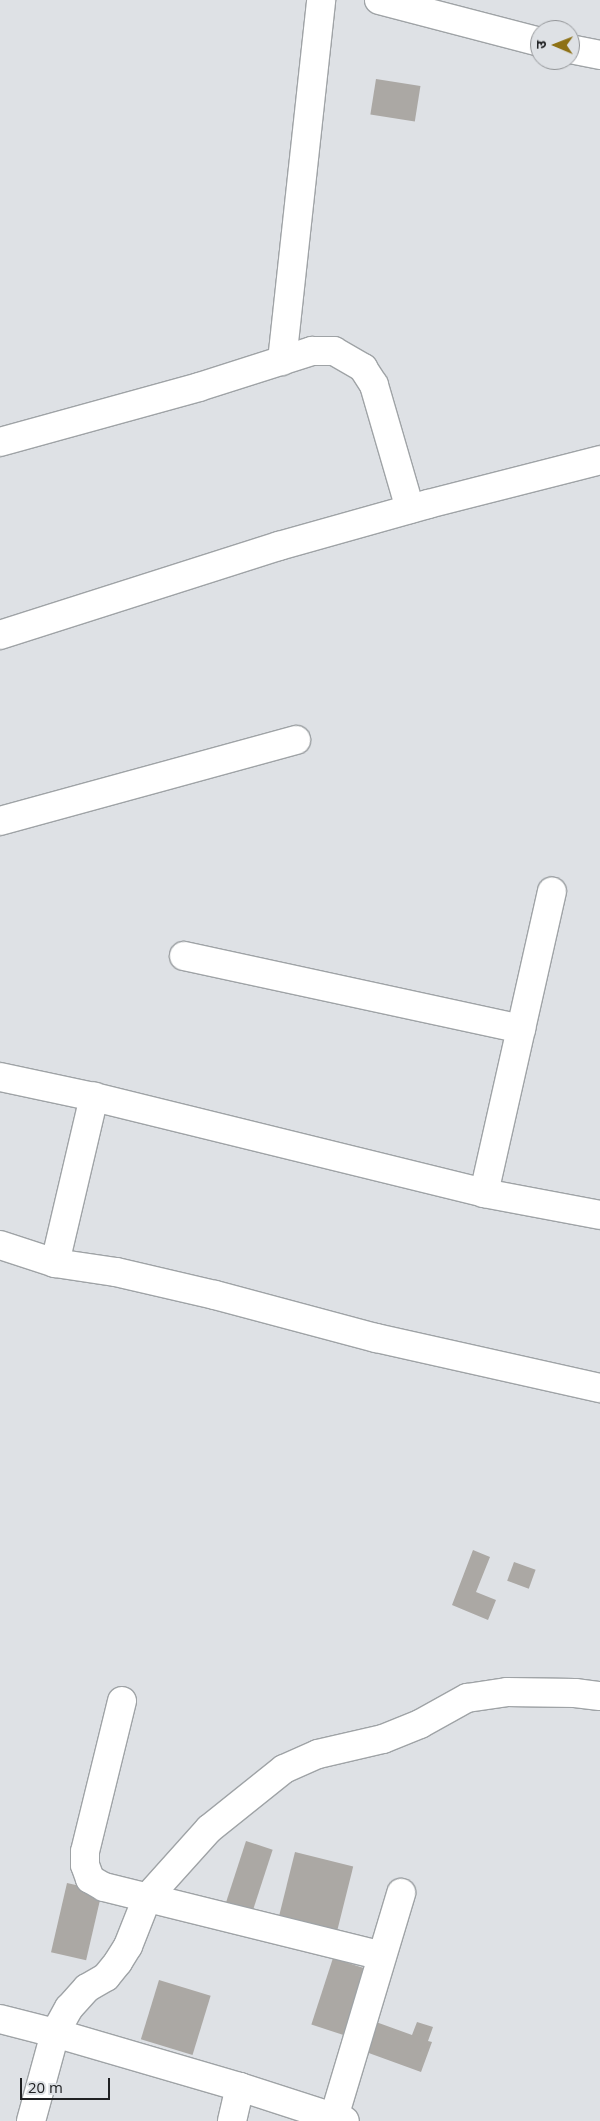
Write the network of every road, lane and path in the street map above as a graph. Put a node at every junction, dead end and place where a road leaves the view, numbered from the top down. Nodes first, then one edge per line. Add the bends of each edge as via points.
1 (321, 0) edge
2 (379, 0) edge
3 (530, 39) edge
4 (580, 51) edge
5 (600, 55) edge
6 (282, 361) junction
7 (0, 442) edge
8 (600, 460) edge
9 (410, 509) junction
10 (0, 635) edge
11 (296, 740) dead end
12 (0, 821) edge
13 (552, 892) dead end
14 (184, 956) dead end
15 (521, 1028) junction
16 (0, 1077) edge
17 (94, 1097) junction
18 (484, 1193) junction
19 (600, 1215) edge
20 (0, 1246) edge
21 (55, 1263) junction
22 (600, 1388) edge
23 (600, 1696) edge
24 (122, 1701) dead end
25 (401, 1892) dead end
26 (147, 1898) junction
27 (382, 1956) junction
28 (0, 2019) edge
29 (55, 2033) junction
30 (240, 2087) junction
31 (340, 2119) edge
32 (31, 2121) edge
33 (232, 2121) edge

1 - 6 street
2 - 3 street
4 - 5 street
6 - 7 street via 199,388
6 - 9 street via 312,351 334,351 362,368 374,385
8 - 9 street
9 - 10 street via 279,546
11 - 12 street
13 - 15 street
14 - 15 street
15 - 18 street
16 - 17 street
17 - 18 street
17 - 21 street
18 - 19 street
20 - 21 street
21 - 22 street via 170,1284 376,1338
23 - 26 street via 575,1692 507,1692 467,1698 420,1724 383,1739 318,1754 284,1769 209,1829
24 - 26 street via 85,1852 85,1865 90,1879 104,1887
25 - 27 street
26 - 27 street
26 - 29 street via 128,1946 118,1962 106,1977 86,1988 69,2008
27 - 31 street
28 - 29 street
29 - 30 street
29 - 32 street
30 - 31 street
30 - 33 street

